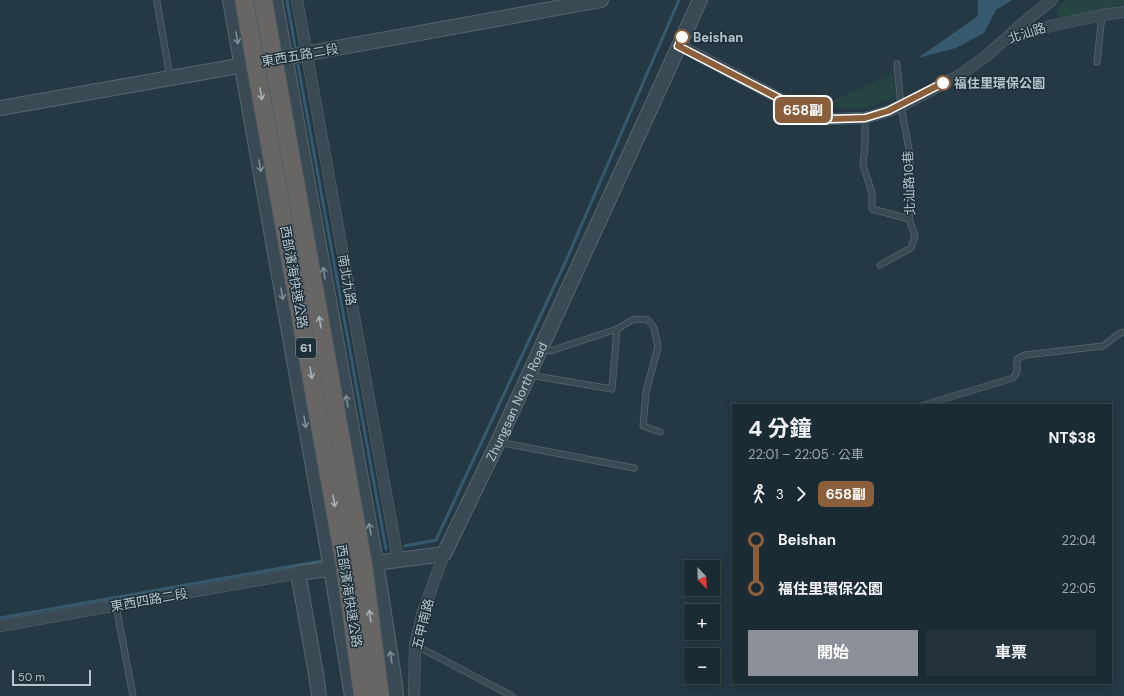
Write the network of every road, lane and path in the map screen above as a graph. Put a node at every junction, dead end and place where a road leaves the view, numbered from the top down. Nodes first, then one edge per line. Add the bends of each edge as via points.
1 (230, 0) edge
2 (244, 0) edge
3 (263, 0) edge
4 (275, 0) edge
5 (297, 0) edge
6 (601, 0) edge
7 (700, 0) edge
8 (1052, 0) edge
9 (158, 2) dead end
10 (1124, 12) edge
11 (1102, 15) junction
12 (1003, 41) junction
13 (678, 46) junction
14 (307, 54) junction
15 (285, 58) junction
16 (1097, 62) dead end
17 (897, 64) dead end
18 (242, 65) junction
19 (170, 78) junction
20 (901, 106) junction
21 (0, 108) edge
22 (865, 118) junction
23 (909, 219) junction
24 (880, 265) dead end
25 (617, 329) junction
26 (1124, 332) edge
27 (541, 347) junction
28 (529, 375) junction
29 (927, 404) edge
30 (660, 432) dead end
31 (498, 442) junction
32 (634, 468) dead end
33 (444, 554) junction
34 (398, 560) junction
35 (376, 562) junction
36 (331, 568) junction
37 (298, 573) junction
38 (116, 606) junction
39 (0, 626) edge
40 (415, 645) junction
41 (133, 696) edge
42 (319, 696) edge
43 (352, 696) edge
44 (363, 696) edge
45 (380, 696) edge
46 (396, 696) edge
47 (414, 696) edge
48 (512, 696) edge

1 -> 18 street
2 -> 44 highway, 西部濱海快速公路 / 61, bridge via 345,565
45 -> 3 highway, 西部濱海快速公路 / 61, bridge via 363,564
4 - 15 street
5 - 14 street, 南北九路
6 - 14 street, 東西五路二段
7 - 13 street, Zhungsan North Road
8 - 12 street
9 - 19 lane
10 - 11 street, 北汕路
11 - 12 street, 北汕路 via 1050,26
11 - 16 lane
12 - 20 street, 北汕路 via 960,75
13 - 22 street, 北汕路 via 796,107 831,119
13 - 27 street, Zhungsan North Road
14 - 15 street, 東西五路二段
14 - 34 street, 南北九路
15 - 18 street, 東西五路二段
35 -> 15 street
17 - 20 lane, 北汕路10巷
18 - 19 street, 東西五路二段
18 -> 36 street
19 - 21 street, 東西五路二段
20 - 22 street, 北汕路
20 - 23 lane, 北汕路10巷 via 910,155
22 - 23 lane via 863,165 872,193 872,209
23 - 24 lane, 北汕路10巷 via 915,236 911,248
25 - 27 lane via 550,351
25 - 28 lane via 612,389
25 - 30 lane via 634,319 648,320 654,328 658,346 646,392 643,426
26 - 29 lane via 1103,346 1025,355 1017,359 1017,372 1013,378
27 - 28 street, Zhungsan North Road
28 - 31 street, Zhungsan North Road
31 - 32 lane
31 - 33 street, Zhungsan North Road
33 - 34 street
33 - 40 street, 五甲南路 via 422,615
34 - 35 street
35 - 36 street
46 -> 35 street
36 - 37 street
36 - 43 street
37 - 38 street, 東西四路二段
37 - 42 street
38 - 39 street, 東西四路二段
38 - 41 lane
40 - 47 street, 五甲南路
40 - 48 lane

